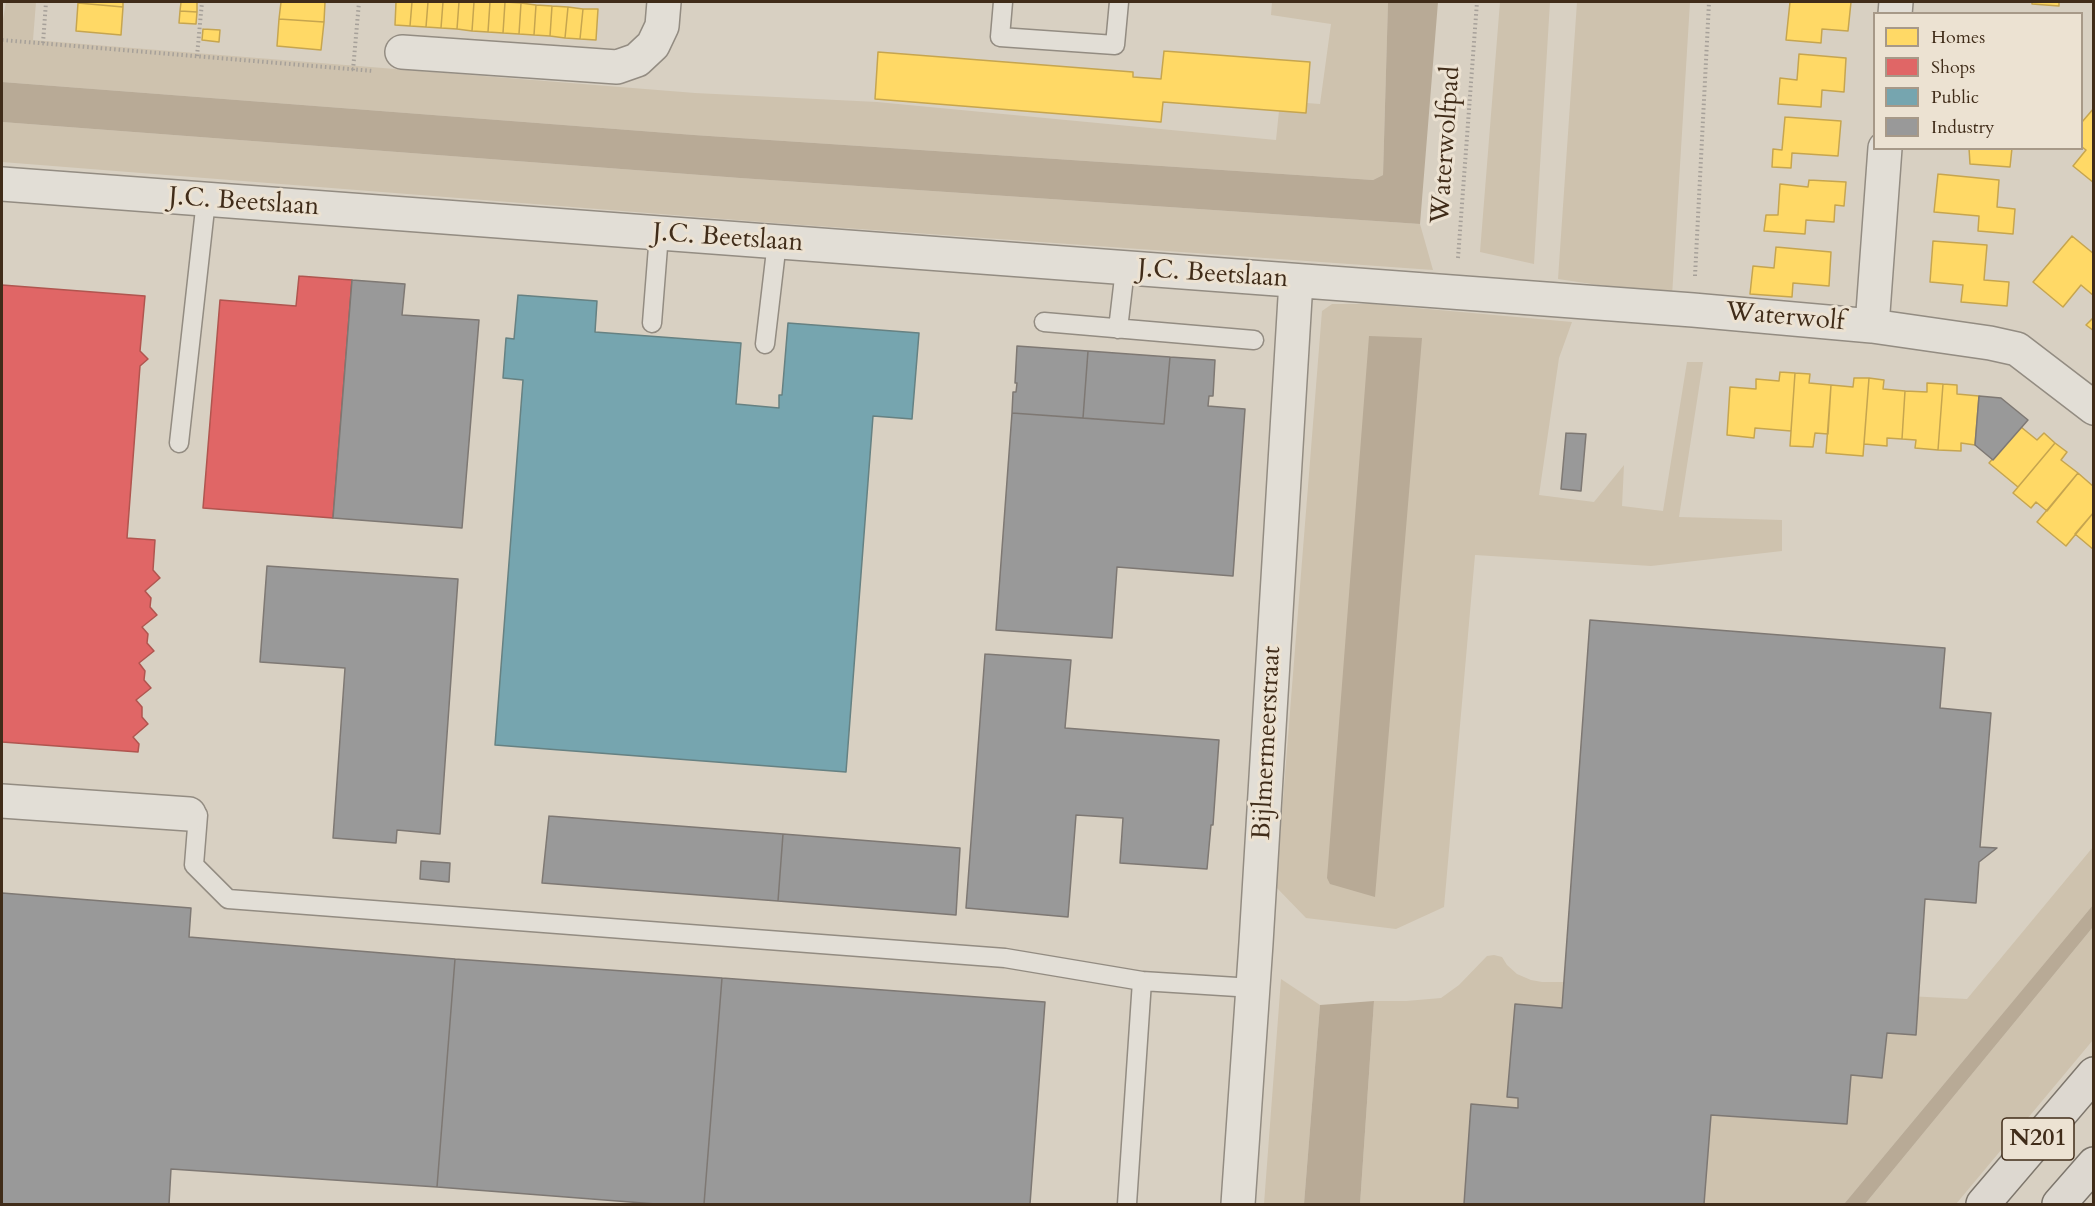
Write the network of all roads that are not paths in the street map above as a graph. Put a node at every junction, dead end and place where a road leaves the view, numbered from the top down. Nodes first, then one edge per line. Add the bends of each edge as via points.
1 (664, 2) edge
2 (1003, 2) edge
3 (1119, 2) edge
4 (408, 52) road end
5 (1885, 150) edge
6 (2, 184) edge
7 (206, 200) junction
8 (659, 234) junction
9 (777, 242) junction
10 (1125, 269) junction
11 (1296, 281) junction
12 (1455, 292) joint
13 (1044, 322) dead end
14 (652, 323) dead end
15 (1872, 326) junction
16 (1118, 329) junction
17 (1254, 340) dead end
18 (765, 344) dead end
19 (2094, 408) edge
20 (179, 443) dead end
21 (2, 801) edge
22 (194, 814) joint
23 (1142, 981) junction
24 (1253, 988) junction
25 (2094, 1074) edge
26 (2094, 1164) edge
27 (1127, 1204) edge
28 (1238, 1204) edge
29 (1983, 1204) edge
30 (2059, 1204) edge

1 - 4 street via 662,26 653,45 637,60 617,67
2 - 3 lane via 1000,37 1115,45
5 - 15 street
6 - 7 street, J.C. Beetslaan
7 - 8 street, J.C. Beetslaan
7 - 20 lane
8 - 9 street, J.C. Beetslaan
8 - 14 lane
9 - 10 street, J.C. Beetslaan
9 - 18 lane
10 - 11 street, J.C. Beetslaan
10 - 16 lane
11 - 12 street, J.C. Beetslaan
11 - 24 street, Bijlmermeerstraat
12 - 15 street, Waterwolf
13 - 16 lane
15 - 19 street, Waterwolf via 2017,349
16 - 17 lane
21 - 22 street
22 - 23 lane via 195,865 228,899 1005,958
23 - 24 lane
23 - 27 lane
24 - 28 street, Bijlmermeerstraat
25 - 29 highway, N201
26 - 30 highway, N201

